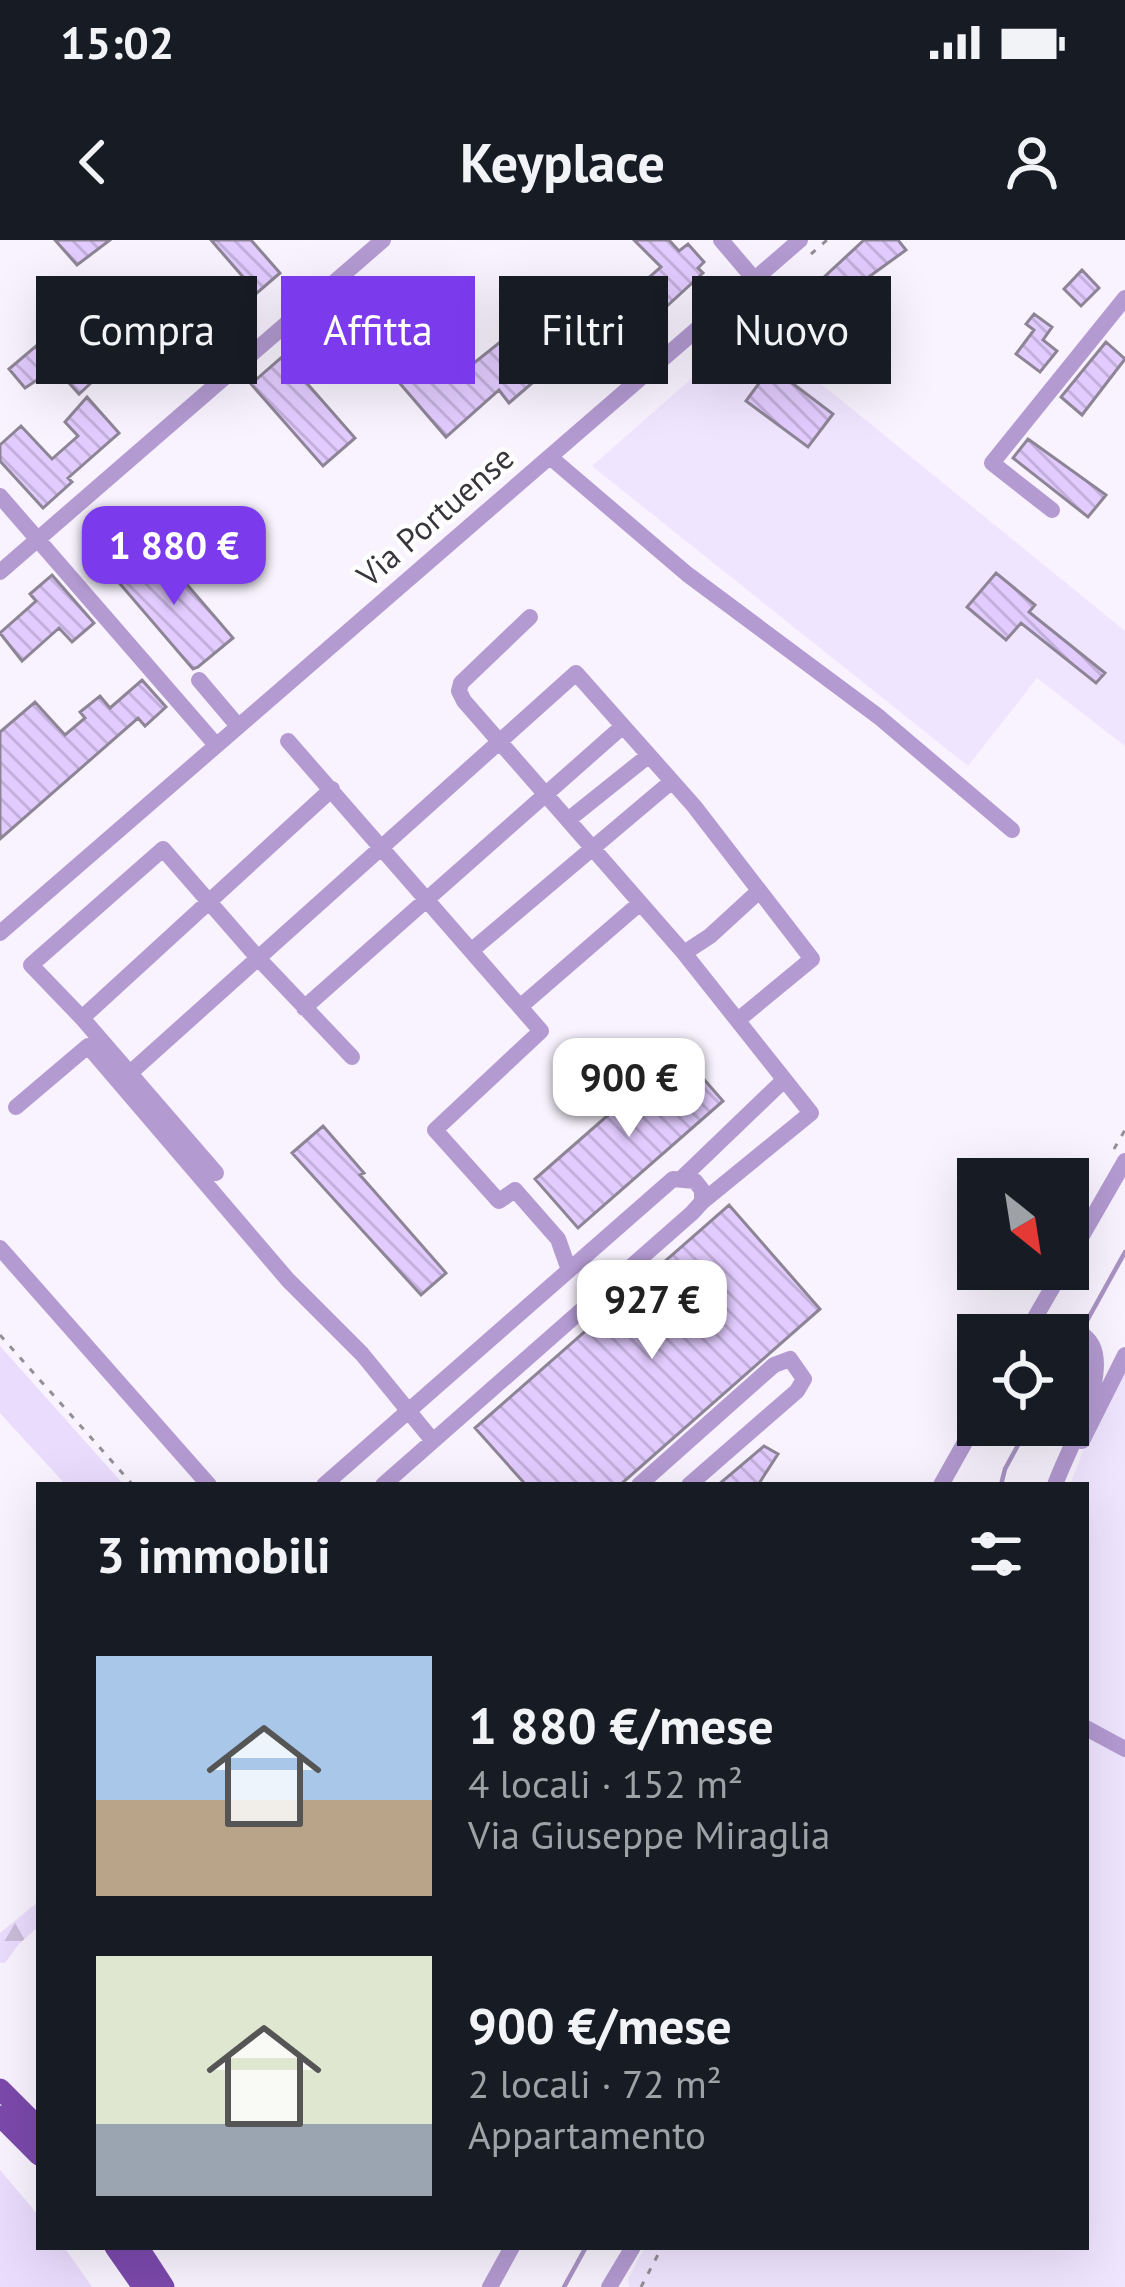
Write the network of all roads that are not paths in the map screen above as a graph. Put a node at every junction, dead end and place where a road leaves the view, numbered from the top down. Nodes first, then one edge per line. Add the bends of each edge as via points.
1 (382, 240) edge
2 (721, 240) edge
3 (800, 240) edge
4 (752, 276) edge
5 (760, 276) edge
6 (1125, 298) edge
7 (692, 334) edge
8 (550, 457) junction
9 (0, 496) edge
10 (1052, 510) dead end
11 (38, 538) junction
12 (0, 572) edge
13 (530, 617) dead end
14 (199, 680) dead end
15 (238, 726) junction
16 (623, 726) junction
17 (499, 740) junction
18 (288, 741) dead end
19 (216, 746) junction
20 (648, 757) junction
21 (671, 782) junction
22 (332, 789) junction
23 (544, 794) junction
24 (568, 820) junction
25 (1012, 830) dead end
26 (380, 846) junction
27 (592, 851) junction
28 (758, 892) junction
29 (426, 898) junction
30 (211, 900) junction
31 (638, 904) junction
32 (0, 933) edge
33 (472, 950) junction
34 (684, 953) junction
35 (258, 958) junction
36 (521, 1006) junction
37 (304, 1008) junction
38 (82, 1018) junction
39 (738, 1020) junction
40 (352, 1057) dead end
41 (130, 1073) junction
42 (784, 1080) junction
43 (16, 1107) dead end
44 (1125, 1161) edge
45 (216, 1173) dead end
46 (683, 1177) junction
47 (702, 1202) junction
48 (1089, 1224) edge
49 (0, 1248) edge
50 (569, 1270) junction
51 (1089, 1340) edge
52 (1125, 1355) edge
53 (1089, 1401) edge
54 (409, 1411) junction
55 (433, 1441) junction
56 (962, 1446) edge
57 (1072, 1446) edge
58 (206, 1482) edge
59 (327, 1482) edge
60 (386, 1482) edge
61 (642, 1482) edge
62 (692, 1482) edge
63 (942, 1482) edge
64 (1059, 1482) edge
65 (1060, 1482) edge
66 (1089, 1730) edge
67 (1125, 1749) edge
68 (0, 2090) edge
69 (0, 2116) edge
70 (36, 2125) edge
71 (36, 2152) edge
72 (117, 2250) edge
73 (140, 2250) edge
74 (510, 2250) edge
75 (631, 2250) edge
76 (614, 2281) edge
77 (143, 2287) edge
78 (164, 2287) edge
79 (490, 2287) edge

1 - 11 street
2 - 4 street
3 - 5 street, Via Portuense
6 - 10 street via 992,463
7 - 8 street, Via Portuense
8 - 15 street, Via Portuense
8 - 25 street
9 - 11 street
11 - 12 street
11 - 19 street
13 - 17 street via 459,691
14 - 15 street
15 - 19 street, Via Portuense
16 - 17 street via 577,673
16 - 20 street
16 - 23 street
17 - 23 street
17 - 26 street
18 - 22 street
19 - 32 street, Via Portuense
20 - 21 street
20 - 24 street
21 - 27 street
21 - 28 street
22 - 26 street
22 - 30 street
23 - 24 street
23 - 29 street
24 - 27 street
26 - 29 street
26 - 35 street
27 - 31 street
27 - 33 street
28 - 34 street
28 - 39 street via 812,958
29 - 33 street
29 - 37 street
30 - 35 street
30 - 38 street
30 - 38 street via 163,849 31,965
31 - 34 street
31 - 36 street
33 - 36 street
34 - 39 street
35 - 37 street
35 - 41 street
36 - 50 street via 541,1031 436,1130 499,1201 515,1190 558,1239
37 - 40 street
38 - 41 street
39 - 42 street
41 - 45 street
42 - 46 street
42 - 47 street via 811,1113
43 - 54 street via 88,1046
44 - 48 street
46 - 47 street via 695,1180
46 - 50 street
47 - 55 street
49 - 58 street
50 - 54 street
51 - 53 street via 1098,1358
52 - 65 street
54 - 55 street
54 - 59 street
55 - 60 street
56 - 63 street
57 - 64 street
61 - 62 street via 774,1365 790,1360 799,1367 805,1379 796,1391
66 - 67 street
68 - 70 main road
69 - 71 main road
72 - 77 main road
73 - 78 main road
74 - 79 street
75 - 76 street

